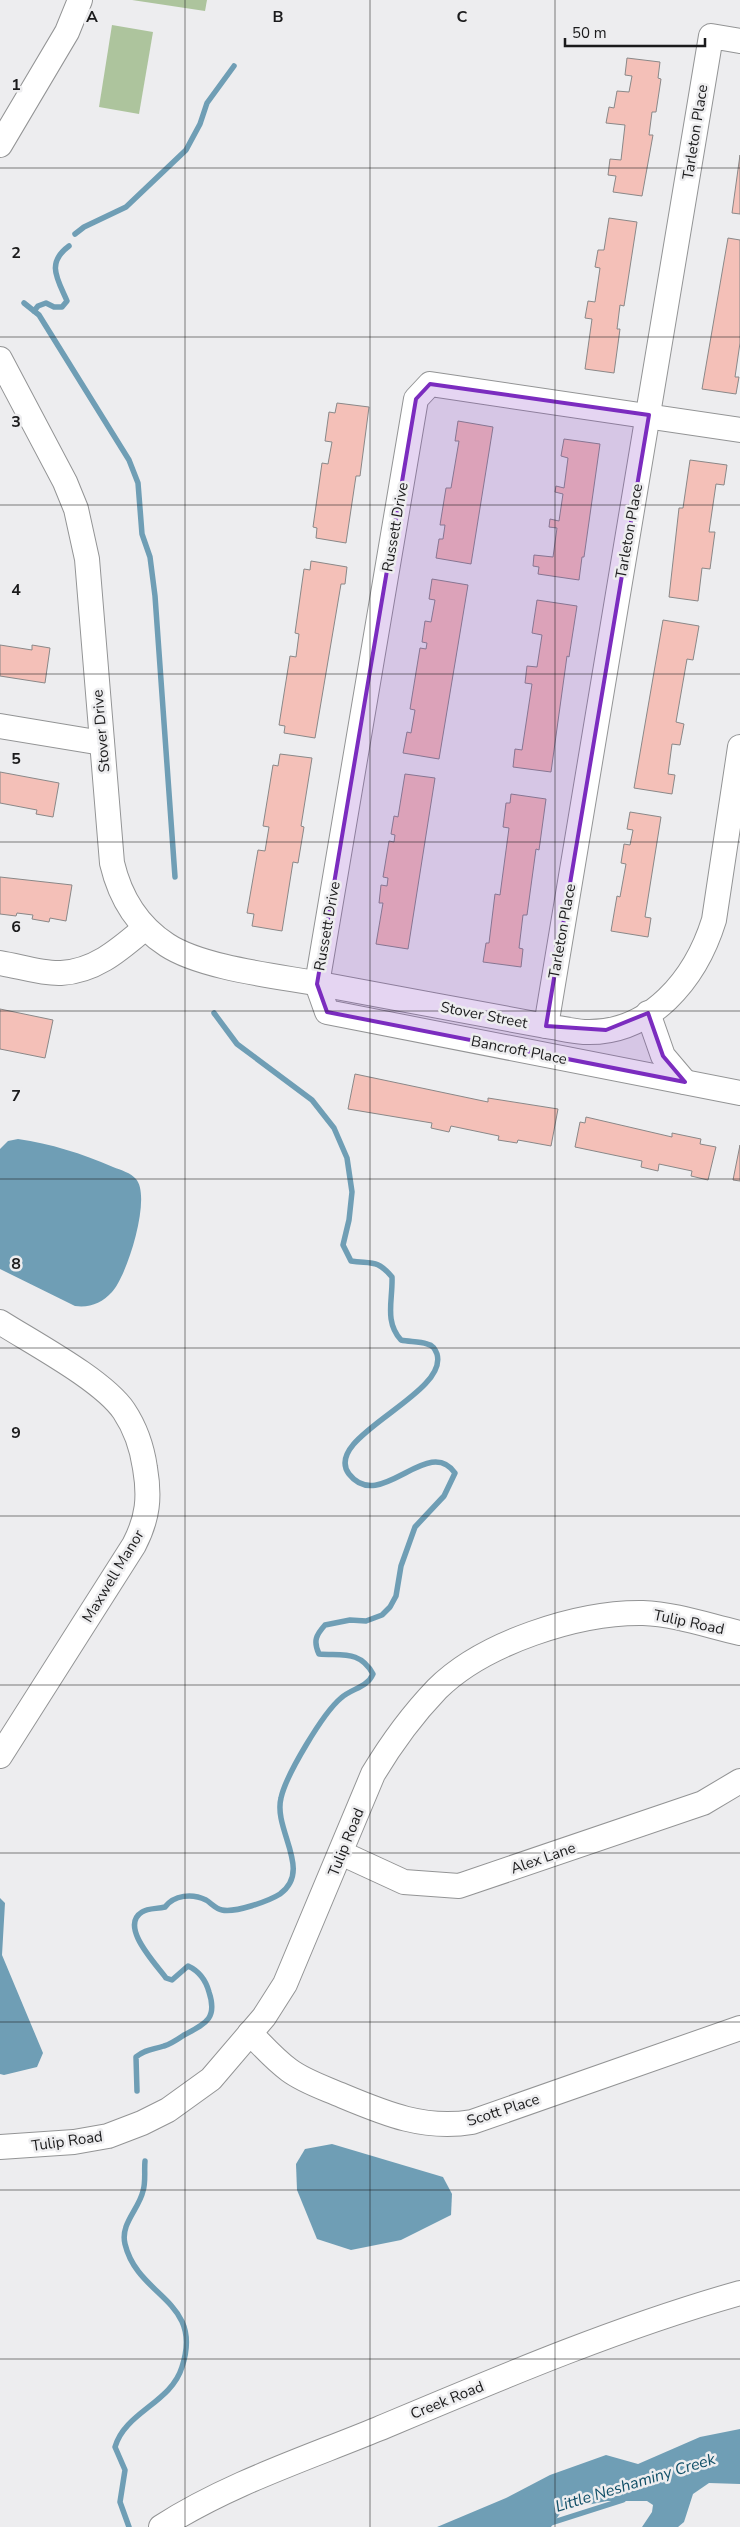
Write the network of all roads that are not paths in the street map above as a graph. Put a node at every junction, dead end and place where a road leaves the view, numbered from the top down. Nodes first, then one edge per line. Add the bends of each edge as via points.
1 (80, 0) edge
2 (740, 41) edge
3 (1, 139) edge
4 (0, 359) edge
5 (648, 415) junction
6 (740, 430) edge
7 (0, 726) edge
8 (102, 743) junction
9 (740, 747) edge
10 (732, 856) edge
11 (145, 928) junction
12 (0, 962) edge
13 (317, 984) junction
14 (648, 1014) junction
15 (546, 1026) junction
16 (685, 1082) junction
17 (740, 1093) edge
18 (3, 1330) edge
19 (740, 1633) edge
20 (0, 1756) edge
21 (740, 1781) edge
22 (341, 1853) junction
23 (740, 2028) edge
24 (250, 2033) junction
25 (0, 2147) edge
26 (740, 2293) edge
27 (161, 2527) edge

1 - 3 street via 67,32
2 - 5 street, Tarleton Place via 711,36
4 - 8 street, Stover Drive via 76,509 87,559
5 - 6 street, Russett Drive
5 - 13 street, Russett Drive via 430,384 416,400
5 - 15 street, Tarleton Place
7 - 8 street
8 - 11 street, Stover Drive via 112,863 124,900
9 - 10 street, Stover Street
10 - 14 street, Stover Street via 714,920 699,958 677,991
11 - 12 street via 116,952 88,968 60,973
11 - 13 street, Stover Drive via 167,945 197,959
13 - 15 street, Stover Street
13 - 16 street, Bancroft Place via 327,1012
14 - 15 street, Stover Street via 606,1030 584,1032
14 - 16 street via 663,1056
16 - 17 street, Bancroft Place
18 - 20 street, Maxwell Manor via 92,1381 123,1409 139,1439 149,1488 144,1527 134,1545
19 - 22 street, Tulip Road via 644,1613 607,1616 539,1630 486,1656 438,1688 404,1726 374,1774
21 - 22 street, Alex Lane via 703,1803 458,1886 404,1882
22 - 24 street, Tulip Road via 286,1984
23 - 24 street, Scott Place via 472,2122 452,2125 412,2122 389,2116 303,2079
24 - 25 street, Tulip Road via 211,2079 168,2110 142,2123 108,2136 74,2142
26 - 27 street, Creek Road via 645,2321 523,2369 211,2498

